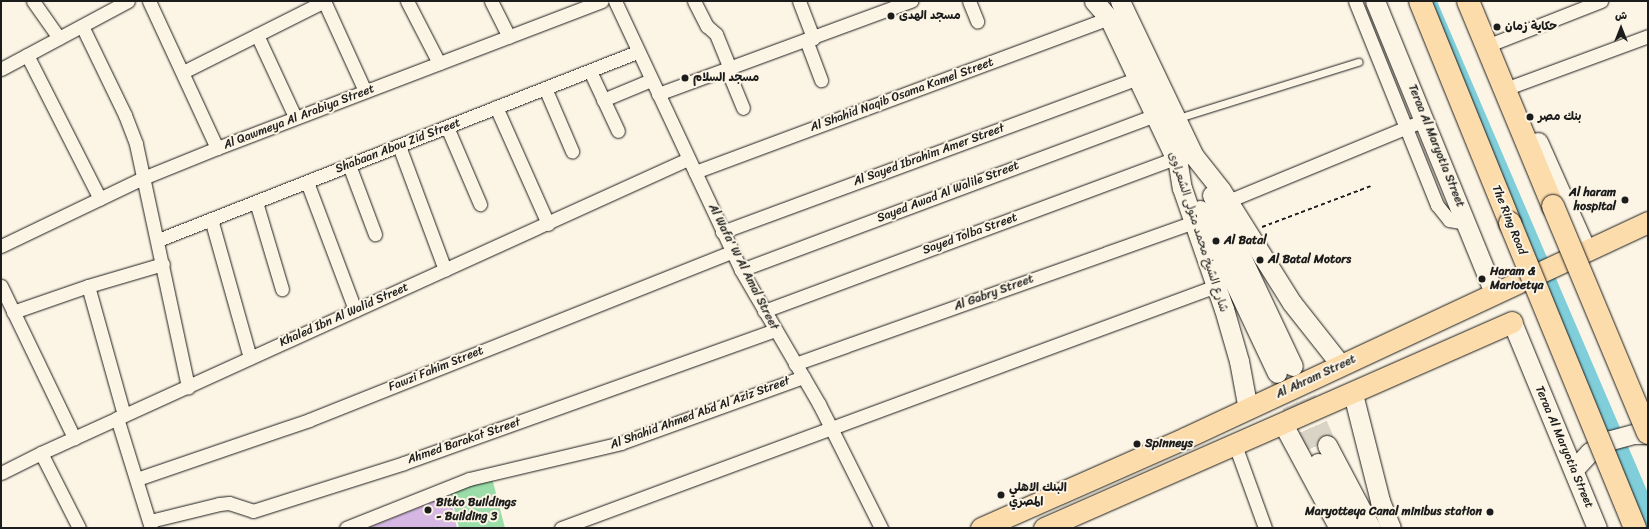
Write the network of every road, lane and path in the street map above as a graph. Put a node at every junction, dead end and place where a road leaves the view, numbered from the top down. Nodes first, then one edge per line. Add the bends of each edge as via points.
1 (33, 1) edge
2 (128, 1) edge
3 (149, 1) edge
4 (325, 1) edge
5 (407, 1) edge
6 (492, 1) edge
7 (602, 1) edge
8 (694, 1) edge
9 (799, 1) edge
10 (911, 1) edge
11 (969, 1) edge
12 (1355, 1) edge
13 (1376, 1) edge
14 (1420, 1) edge
15 (1468, 1) edge
16 (1476, 1) edge
17 (1601, 1) edge
18 (620, 2) edge
19 (575, 6) edge
20 (884, 6) edge
21 (1110, 6) edge
22 (977, 21) dead end
23 (82, 26) junction
24 (257, 35) junction
25 (1648, 36) edge
26 (509, 37) junction
27 (59, 38) junction
28 (809, 39) junction
29 (1494, 43) junction
30 (638, 52) junction
31 (27, 55) junction
32 (1358, 62) dead end
33 (439, 63) junction
34 (1, 69) edge
35 (729, 69) junction
36 (590, 71) junction
37 (183, 72) junction
38 (1136, 79) junction
39 (651, 80) junction
40 (820, 80) dead end
41 (1513, 86) junction
42 (545, 88) junction
43 (365, 91) junction
44 (658, 94) junction
45 (604, 100) junction
46 (496, 107) junction
47 (743, 108) dead end
48 (1155, 115) junction
49 (295, 117) junction
50 (1176, 119) junction
51 (1425, 120) junction
52 (447, 127) junction
53 (1406, 128) junction
54 (618, 131) dead end
55 (399, 146) junction
56 (217, 148) junction
57 (572, 151) dead end
58 (688, 159) junction
59 (1183, 159) junction
60 (349, 165) junction
61 (695, 172) junction
62 (143, 178) junction
63 (307, 182) junction
64 (1371, 186) dead end
65 (100, 199) junction
66 (1228, 201) junction
67 (256, 202) junction
68 (480, 204) dead end
69 (211, 219) junction
70 (1193, 222) junction
71 (1648, 222) edge
72 (1466, 223) junction
73 (548, 224) junction
74 (722, 232) junction
75 (1248, 232) junction
76 (375, 234) dead end
77 (158, 240) junction
78 (1, 246) edge
79 (732, 252) junction
80 (1582, 252) junction
81 (163, 264) junction
82 (445, 270) junction
83 (741, 270) junction
84 (1, 286) edge
85 (88, 286) junction
86 (1216, 286) junction
87 (282, 289) dead end
88 (1494, 293) junction
89 (355, 310) junction
90 (764, 311) junction
91 (13, 312) junction
92 (1512, 322) joint
93 (775, 330) junction
94 (250, 358) junction
95 (795, 364) junction
96 (1341, 365) junction
97 (1285, 370) tunnel mouth
98 (803, 377) junction
99 (188, 387) junction
100 (1353, 394) junction
101 (1248, 409) junction
102 (120, 417) junction
103 (1283, 424) junction
104 (832, 430) junction
105 (1648, 433) edge
106 (74, 438) junction
107 (1235, 444) junction
108 (41, 453) junction
109 (1574, 469) junction
110 (1, 474) edge
111 (137, 479) junction
112 (585, 524) edge
113 (150, 525) edge
114 (79, 528) edge
115 (346, 528) edge
116 (561, 528) edge
117 (881, 528) edge
118 (982, 528) edge
119 (1044, 528) edge
120 (1265, 528) edge
121 (1339, 528) edge
122 (1355, 528) edge
123 (1371, 528) edge
124 (1391, 528) edge
125 (1597, 528) edge
126 (1635, 528) edge

1 - 27 street
2 - 23 street
3 - 37 street
4 - 24 street
4 - 43 street
5 - 33 street
6 - 26 street
7 - 19 street, Al Qawmeya Al Arabiya Street
8 - 35 street via 707,26 716,34
9 - 28 street
10 - 20 street
11 - 22 street
12 - 53 street
13 - 51 main road, Teraa Al Maryotia Street
14 - 126 highway, The Ring Road, bridge
15 - 105 highway, bridge
16 - 29 main road
17 - 29 street
18 - 30 street, Al Wafa' W Al Amal Street
19 - 26 street, Al Qawmeya Al Arabiya Street
20 - 28 street
21 - 38 main road, شارع الشيخ محمد متولى الشعراوى
21 - 50 main road, شارع الشيخ محمد متولى الشعراوى
21 - 61 street, Al Shahid Naqib Osama Kamel Street
23 - 27 street
23 - 62 street via 126,115 136,144
24 - 37 street
24 - 49 street
25 - 41 street
26 - 33 street, Al Qawmeya Al Arabiya Street
27 - 31 street
28 - 35 street
28 - 40 street
29 - 41 main road
30 - 36 street, Shabaan Abou Zid Street
30 - 39 street, Al Wafa' W Al Amal Street
31 - 34 street
31 - 65 street
32 - 50 lane
33 - 43 street, Al Qawmeya Al Arabiya Street
35 - 44 street
35 - 47 street
36 - 42 street, Shabaan Abou Zid Street
36 - 45 street
37 - 56 street
38 - 48 main road, شارع الشيخ محمد متولى الشعراوى
38 - 74 street, Al Sayed Ibrahim Amer Street
39 - 44 street, Al Wafa' W Al Amal Street
39 - 45 street
41 - 80 main road
42 - 46 street, Shabaan Abou Zid Street
42 - 57 street
43 - 49 street, Al Qawmeya Al Arabiya Street
44 - 58 street, Al Wafa' W Al Amal Street
45 - 54 street
46 - 52 street, Shabaan Abou Zid Street
46 - 73 street
48 - 59 main road, شارع الشيخ محمد متولى الشعراوى
48 - 83 street, Sayed Awad Al Walile Street
49 - 56 street, Al Qawmeya Al Arabiya Street
50 - 59 main road, شارع الشيخ محمد متولى الشعراوى
51 - 53 street
51 - 72 main road, Teraa Al Maryotia Street
52 - 55 street, Shabaan Abou Zid Street
52 - 68 street
53 - 66 street
53 - 72 street via 1437,205 1449,220
55 - 60 street, Shabaan Abou Zid Street
55 - 82 street
56 - 62 street, Al Qawmeya Al Arabiya Street
58 - 61 street, Al Wafa' W Al Amal Street
58 - 73 street, Khaled Ibn Al Walid Street
59 - 66 main road, شارع الشيخ محمد متولى الشعراوى
59 - 70 main road, شارع الشيخ محمد متولى الشعراوى via 1180,182
59 - 90 street, Sayed Tolba Street
59 - 97 main road
60 - 63 street, Shabaan Abou Zid Street
60 - 76 street
61 - 74 street, Al Wafa' W Al Amal Street
62 - 65 street, Al Qawmeya Al Arabiya Street
62 - 77 street
63 - 67 street, Shabaan Abou Zid Street
63 - 89 street
64 - 75 path
65 - 78 street, Al Qawmeya Al Arabiya Street
66 - 75 main road, شارع الشيخ محمد متولى الشعراوى
67 - 69 street, Shabaan Abou Zid Street
67 - 87 street
69 - 77 street, Shabaan Abou Zid Street
69 - 94 street
70 - 86 main road, شارع الشيخ محمد متولى الشعراوى
70 - 95 street, Al Gabry Street
71 - 80 main road, Al Ahram Street
72 - 88 main road, Teraa Al Maryotia Street
73 - 82 street, Khaled Ibn Al Walid Street
74 - 79 street, Al Wafa' W Al Amal Street
75 - 96 main road, شارع الشيخ محمد متولى الشعراوى via 1292,303
77 - 81 street
79 - 83 street, Al Wafa' W Al Amal Street
79 - 111 street, Fawzi Fahim Street via 309,420
80 - 88 main road, Al Ahram Street, bridge
81 - 85 street
81 - 99 street
82 - 89 street, Khaled Ibn Al Walid Street
83 - 90 street, Al Wafa' W Al Amal Street
84 - 91 street
85 - 91 street
85 - 102 street
86 - 101 main road, شارع الشيخ محمد متولى الشعراوى via 1239,361
86 - 104 street
88 - 96 main road, Al Ahram Street
89 - 94 street, Khaled Ibn Al Walid Street
90 - 93 street, Al Wafa' W Al Amal Street
91 - 106 street
92 - 100 main road
92 - 109 main road, Teraa Al Maryotia Street
93 - 95 street, Al Wafa' W Al Amal Street
93 - 113 street, Ahmed Barakat Street via 411,460 253,511 229,503 219,504
94 - 99 street, Khaled Ibn Al Walid Street
95 - 98 street, Al Wafa' W Al Amal Street
96 - 101 main road, Al Ahram Street
98 - 104 street, Al Wafa' W Al Amal Street
98 - 115 street, Al Shahid Ahmed Abd Al Aziz Street via 621,443 469,479
99 - 102 street, Khaled Ibn Al Walid Street
100 - 103 main road
100 - 124 main road via 1380,501
101 - 118 main road, Al Ahram Street
102 - 106 street, Khaled Ibn Al Walid Street
102 - 111 street
103 - 107 main road
103 - 121 main road
104 - 112 street
104 - 117 street, Al Wafa' W Al Amal Street
105 - 109 main road via 1611,440 1590,452
106 - 108 street, Khaled Ibn Al Walid Street
107 - 119 main road
107 - 120 street
108 - 110 street, Khaled Ibn Al Walid Street
108 - 114 street
109 - 125 main road, Teraa Al Maryotia Street
111 - 113 street
112 - 116 street
122 - 123 main road via 1319,448

